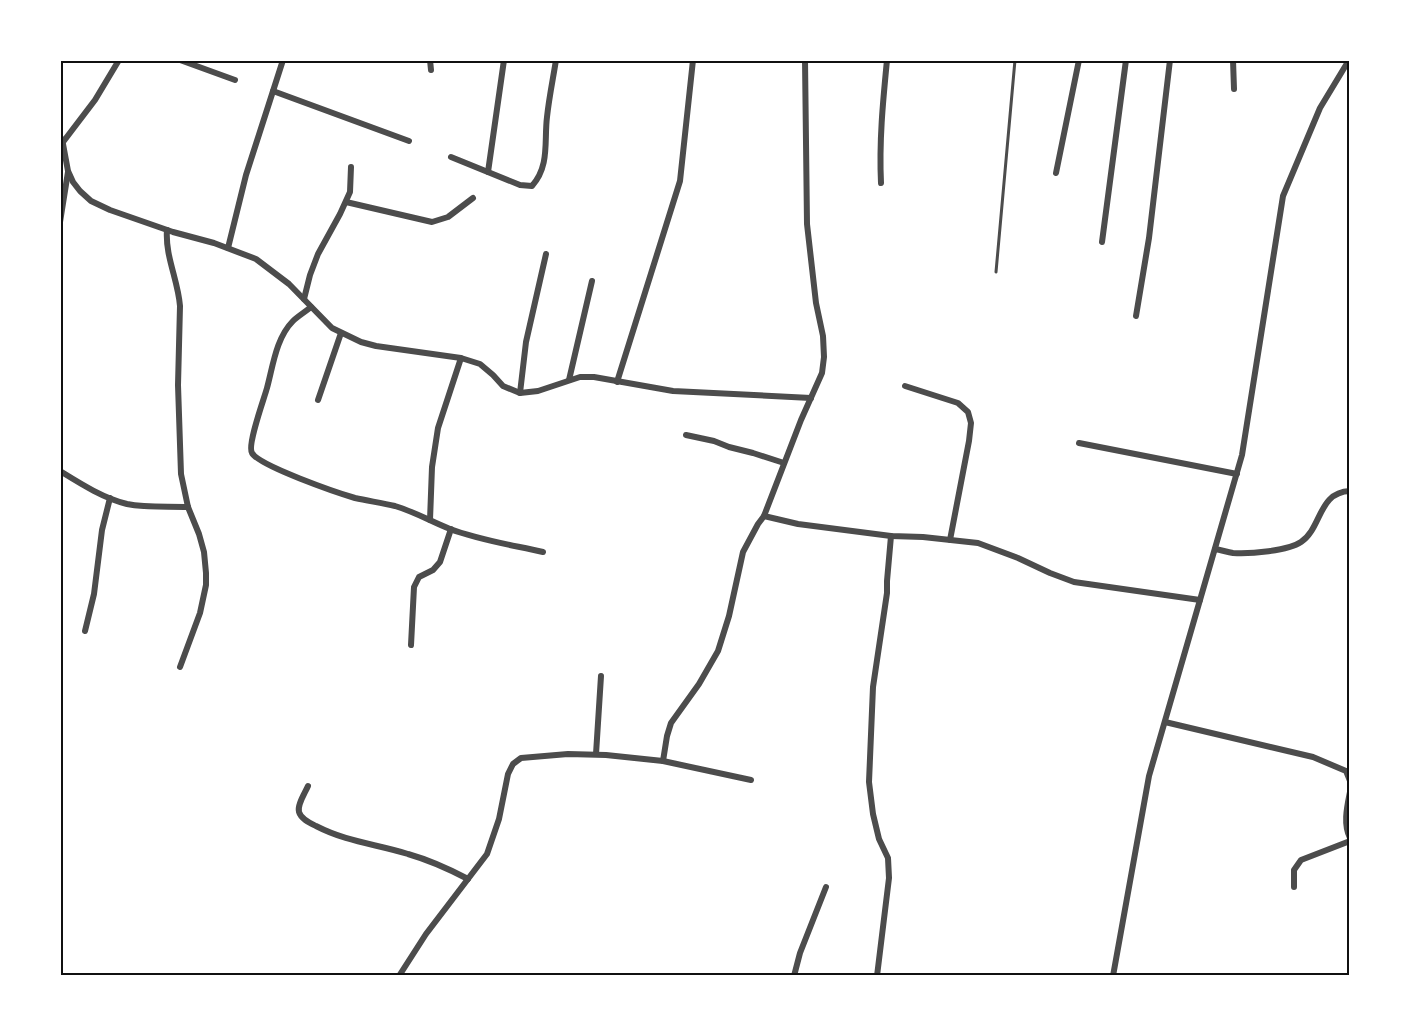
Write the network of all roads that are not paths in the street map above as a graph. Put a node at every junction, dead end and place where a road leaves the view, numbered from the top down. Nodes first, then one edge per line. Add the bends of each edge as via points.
1 (119, 60) edge
2 (180, 60) edge
3 (284, 60) edge
4 (430, 60) edge
5 (504, 60) edge
6 (556, 60) edge
7 (693, 60) edge
8 (805, 60) edge
9 (887, 60) edge
10 (1015, 60) edge
11 (1079, 60) edge
12 (1126, 60) edge
13 (1170, 60) edge
14 (1233, 60) edge
15 (1349, 60) edge
16 (431, 70) dead end
17 (235, 80) dead end
18 (1234, 89) dead end
19 (273, 92) junction
20 (60, 136) edge
21 (409, 141) dead end
22 (61, 145) edge
23 (451, 157) dead end
24 (351, 167) dead end
25 (68, 171) junction
26 (488, 172) junction
27 (1056, 173) dead end
28 (881, 183) dead end
29 (473, 198) dead end
30 (346, 202) junction
31 (60, 222) edge
32 (167, 230) junction
33 (1102, 242) dead end
34 (228, 248) junction
35 (546, 254) dead end
36 (996, 273) dead end
37 (592, 281) dead end
38 (304, 299) junction
39 (311, 307) junction
40 (1136, 316) dead end
41 (341, 333) junction
42 (460, 358) junction
43 (569, 380) junction
44 (617, 382) junction
45 (905, 386) dead end
46 (520, 393) junction
47 (810, 398) junction
48 (318, 400) dead end
49 (686, 435) dead end
50 (1078, 443) dead end
51 (784, 463) junction
52 (60, 471) edge
53 (1237, 474) junction
54 (1350, 491) edge
55 (110, 498) junction
56 (188, 507) junction
57 (764, 516) junction
58 (430, 520) junction
59 (451, 529) junction
60 (891, 536) junction
61 (950, 540) junction
62 (1215, 549) junction
63 (543, 552) dead end
64 (1200, 600) junction
65 (85, 631) dead end
66 (411, 645) dead end
67 (180, 668) dead end
68 (601, 676) dead end
69 (1165, 722) junction
70 (596, 754) junction
71 (663, 761) junction
72 (751, 780) dead end
73 (1350, 781) edge
74 (308, 786) dead end
75 (1350, 792) edge
76 (1350, 839) edge
77 (468, 879) junction
78 (826, 887) dead end
79 (1294, 887) dead end
80 (399, 976) edge
81 (795, 976) edge
82 (877, 976) edge
83 (1113, 976) edge

1 - 22 street
2 - 17 street
3 - 19 street
4 - 16 street
5 - 26 street
6 - 26 street via 546,121 545,157 537,181 526,186
7 - 44 street via 680,181
8 - 47 street via 807,224 824,357 822,373
9 - 28 street via 880,129
10 - 36 lane
11 - 27 street
12 - 33 street
13 - 40 street
14 - 18 street
15 - 53 street via 1320,108 1283,196
19 - 21 street
19 - 34 street
20 - 22 street
22 - 25 street
23 - 26 street
24 - 30 street
25 - 31 street
25 - 32 street via 91,201
29 - 30 street via 448,217 432,222
30 - 38 street via 318,254
32 - 34 street
32 - 56 street via 180,306 180,454
34 - 38 street via 256,259
35 - 46 street via 526,342
37 - 43 street
38 - 39 street
39 - 41 street
39 - 58 street via 284,332 250,442 252,455 308,482
41 - 42 street via 376,346
41 - 48 street
42 - 46 street via 480,364 503,386
42 - 58 street via 438,429
43 - 44 street via 594,377
43 - 46 street
44 - 47 street via 673,391
45 - 61 street via 958,403 968,412 969,441
47 - 51 street
49 - 51 street
50 - 53 street
51 - 57 street
52 - 55 street
53 - 62 street
54 - 62 street via 1333,495 1310,534 1290,548 1234,553
55 - 56 street via 142,506
55 - 65 street
56 - 67 street via 204,552 206,585
57 - 60 street
57 - 71 street via 743,552 718,651 671,723
58 - 59 street
59 - 63 street
59 - 66 street via 440,562 419,577 414,587
60 - 61 street
60 - 82 street via 873,687 870,782 873,814 888,858 889,878
61 - 64 street via 978,543 1074,582
62 - 64 street
64 - 69 street
68 - 70 street
69 - 73 street via 1313,757 1346,771
69 - 83 street via 1149,776
70 - 71 street
70 - 77 street via 533,756 513,764 487,854
71 - 72 street
74 - 77 street via 299,812 308,822 351,841 428,861
75 - 76 street via 1346,820
76 - 79 street via 1301,860 1294,870
77 - 80 street
78 - 81 street

